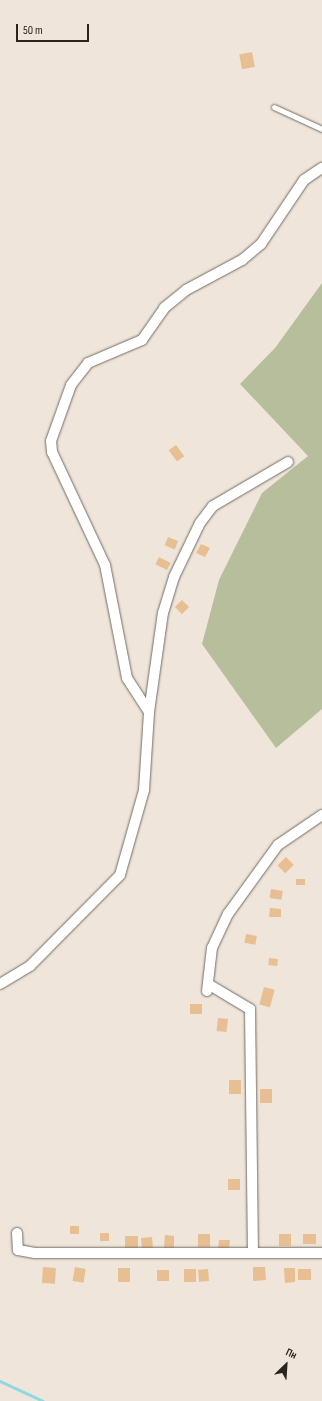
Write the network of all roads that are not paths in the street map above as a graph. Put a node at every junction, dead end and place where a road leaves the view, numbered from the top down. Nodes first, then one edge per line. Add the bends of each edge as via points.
1 (274, 107) dead end
2 (322, 129) edge
3 (322, 168) edge
4 (288, 462) dead end
5 (149, 712) junction
6 (322, 815) edge
7 (0, 984) edge
8 (17, 1233) dead end
9 (253, 1253) junction
10 (322, 1253) edge

1 - 2 lane
3 - 5 street via 304,180 261,244 242,260 197,282 177,297 164,308 142,340 88,363 78,373 51,441 58,466 106,565 127,678
4 - 5 street via 213,506 200,523 174,577 163,613
5 - 7 street via 144,790 124,868 65,933 30,966
6 - 9 street via 278,845 228,914 212,948 208,987 250,1009
8 - 9 street via 16,1244 24,1253
9 - 10 street

